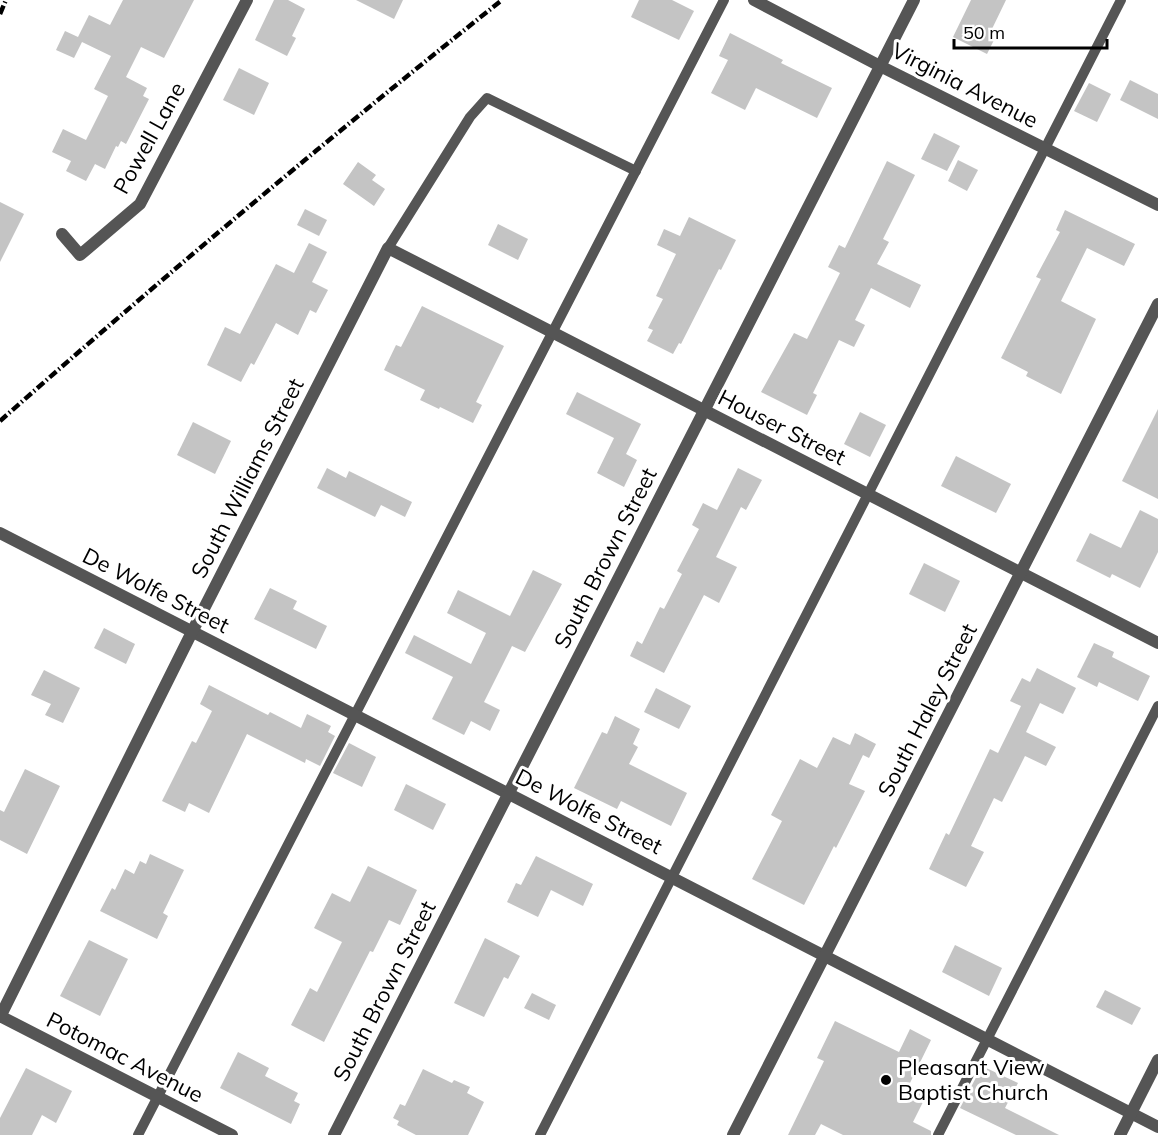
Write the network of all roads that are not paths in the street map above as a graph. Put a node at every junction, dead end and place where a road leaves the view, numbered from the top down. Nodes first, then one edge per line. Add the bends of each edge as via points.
1 (247, 0) edge
2 (724, 0) edge
3 (754, 0) edge
4 (914, 0) edge
5 (1121, 0) edge
6 (880, 66) junction
7 (1046, 149) junction
8 (636, 171) junction
9 (1158, 205) edge
10 (62, 234) dead end
11 (388, 248) junction
12 (1158, 304) edge
13 (553, 333) junction
14 (704, 410) junction
15 (867, 494) junction
16 (0, 533) edge
17 (1021, 572) junction
18 (192, 632) junction
19 (1158, 643) edge
20 (1158, 706) edge
21 (355, 715) junction
22 (508, 794) junction
23 (671, 877) junction
24 (825, 956) junction
25 (0, 1017) edge
26 (987, 1039) junction
27 (1158, 1060) edge
28 (157, 1097) junction
29 (1131, 1113) junction
30 (1158, 1127) edge
31 (138, 1135) edge
32 (232, 1135) edge
33 (334, 1135) edge
34 (540, 1135) edge
35 (733, 1135) edge
36 (938, 1135) edge
37 (1120, 1135) edge

1 - 10 street, Powell Lane via 140,204 80,255
2 - 8 lane
3 - 6 street, Virginia Avenue
4 - 6 street, South Brown Street
5 - 7 lane
6 - 7 street, Virginia Avenue
6 - 14 street, South Brown Street
7 - 9 street, Virginia Avenue
7 - 15 lane
8 - 11 lane, South Williams Street via 487,98 470,117
8 - 13 lane
11 - 13 street, Houser Street
11 - 18 street, South Williams Street
12 - 17 street, South Haley Street
13 - 14 street, Houser Street
13 - 21 lane
14 - 15 street, Houser Street
14 - 22 street, South Brown Street
15 - 17 street, Houser Street
15 - 23 lane
16 - 18 street, De Wolfe Street
17 - 19 street, Houser Street
17 - 24 street, South Haley Street
18 - 21 street, De Wolfe Street
18 - 25 street, South Williams Street
20 - 26 lane
21 - 22 street, De Wolfe Street
21 - 28 lane
22 - 23 street, De Wolfe Street
22 - 33 street, South Brown Street
23 - 24 street, De Wolfe Street
23 - 34 lane
24 - 26 street, De Wolfe Street
24 - 35 street, South Haley Street
25 - 28 street, Potomac Avenue
26 - 29 street, De Wolfe Street
26 - 36 lane
27 - 29 street
28 - 31 lane
28 - 32 street, Potomac Avenue
29 - 30 street, De Wolfe Street
29 - 37 street

